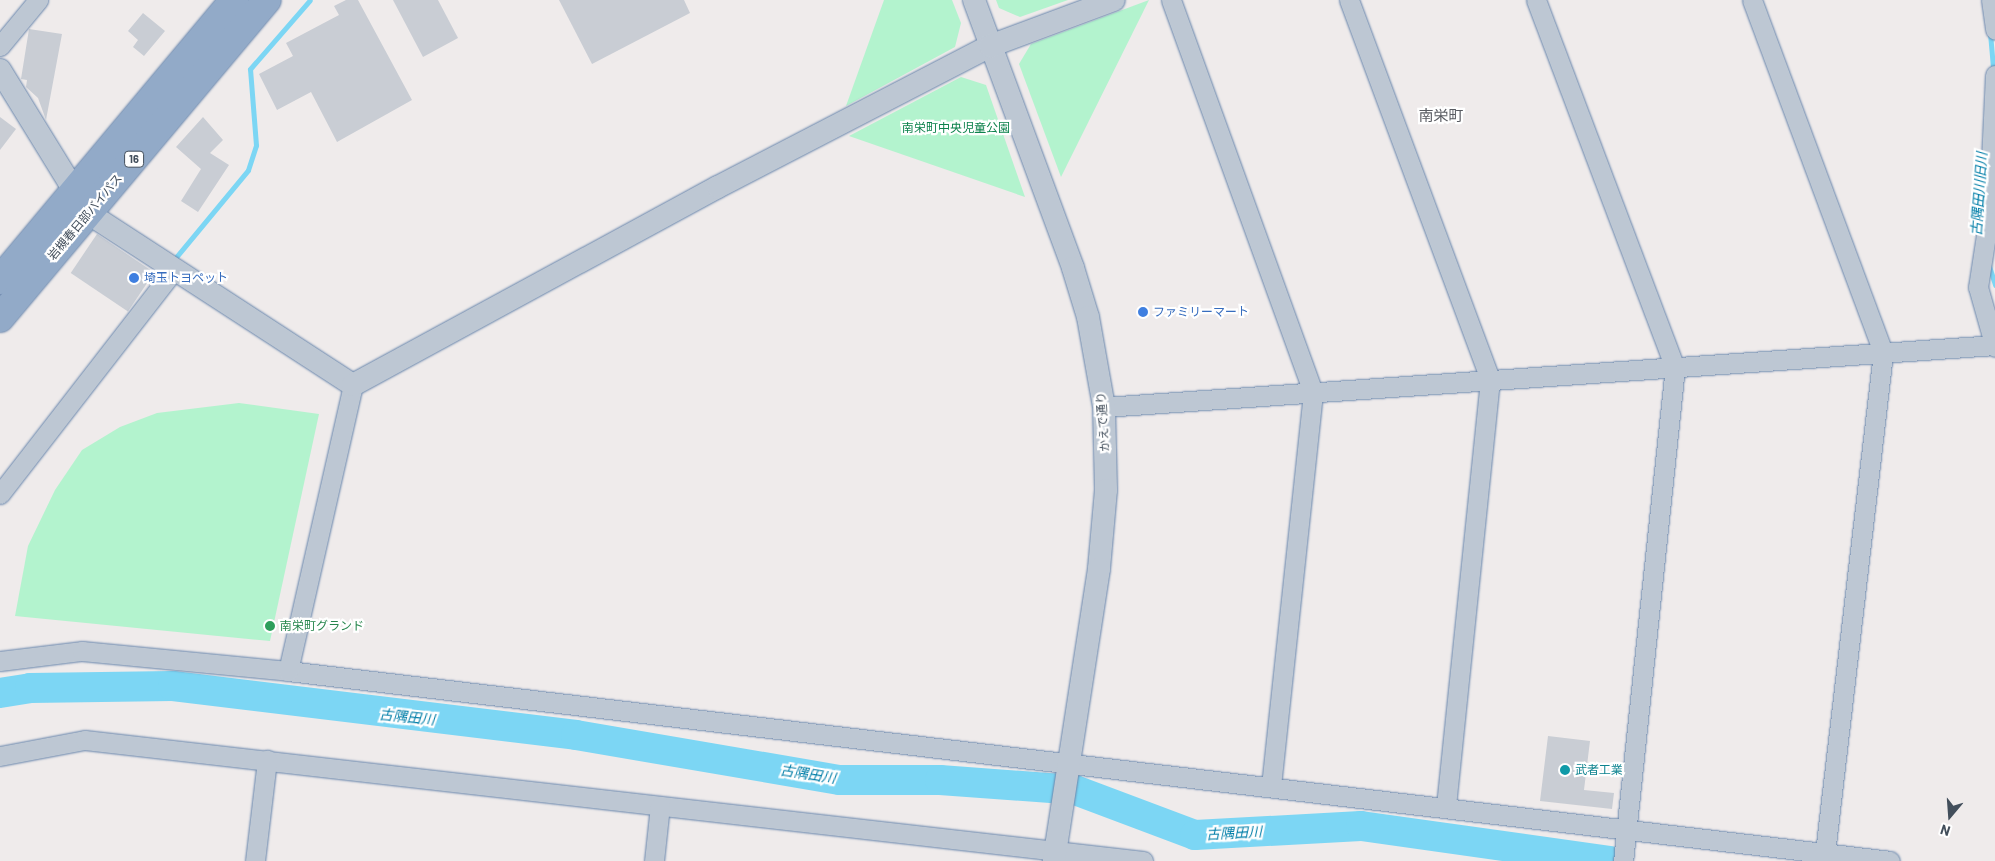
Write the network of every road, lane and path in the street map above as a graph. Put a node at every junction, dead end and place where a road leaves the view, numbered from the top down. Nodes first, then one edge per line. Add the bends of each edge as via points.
1 (38, 0) edge
2 (234, 0) edge
3 (267, 0) edge
4 (974, 0) edge
5 (1114, 0) edge
6 (1171, 0) edge
7 (1349, 0) edge
8 (1536, 0) edge
9 (1752, 0) edge
10 (1990, 0) edge
11 (1995, 30) edge
12 (0, 46) edge
13 (990, 46) junction
14 (0, 70) edge
15 (1995, 75) edge
16 (81, 203) junction
17 (174, 270) junction
18 (0, 280) edge
19 (0, 318) edge
20 (1995, 346) edge
21 (1883, 353) junction
22 (1675, 367) junction
23 (1490, 380) junction
24 (353, 385) junction
25 (1313, 393) junction
26 (1104, 407) junction
27 (0, 494) edge
28 (0, 661) edge
29 (288, 671) junction
30 (0, 756) edge
31 (267, 760) junction
32 (1066, 768) junction
33 (1271, 785) junction
34 (660, 806) junction
35 (1446, 806) junction
36 (1625, 845) edge
37 (1055, 851) edge
38 (1825, 853) junction
39 (255, 861) edge
40 (654, 861) edge
41 (1142, 861) edge
42 (1890, 861) edge

1 - 12 street
2 - 16 highway, 岩槻春日部バイパス / 16
3 - 16 highway, 岩槻春日部バイパス / 16
4 - 13 street, かえで通り
5 - 13 street
6 - 25 street
7 - 23 street
8 - 22 street
9 - 21 street
10 - 11 street
13 - 24 street via 718,187
13 - 26 street, かえで通り via 1073,268 1090,326
14 - 16 street
15 - 20 street via 1988,222 1978,287
16 - 17 street
16 - 18 highway, 岩槻春日部バイパス / 16
16 - 19 highway, 岩槻春日部バイパス / 16
17 - 24 street
17 - 27 street
20 - 21 street
21 - 22 street
21 - 38 street
22 - 23 street
22 - 36 street
23 - 25 street
23 - 35 street
24 - 29 street
25 - 26 street
25 - 33 street
26 - 32 street, かえで通り via 1106,490 1100,560
28 - 29 street via 82,651
29 - 32 street
30 - 31 street via 85,740
31 - 34 street
31 - 39 street
32 - 33 street
32 - 37 street, かえで通り
33 - 35 street
34 - 37 street
34 - 40 street
35 - 36 street
36 - 38 street
37 - 41 street
38 - 42 street

